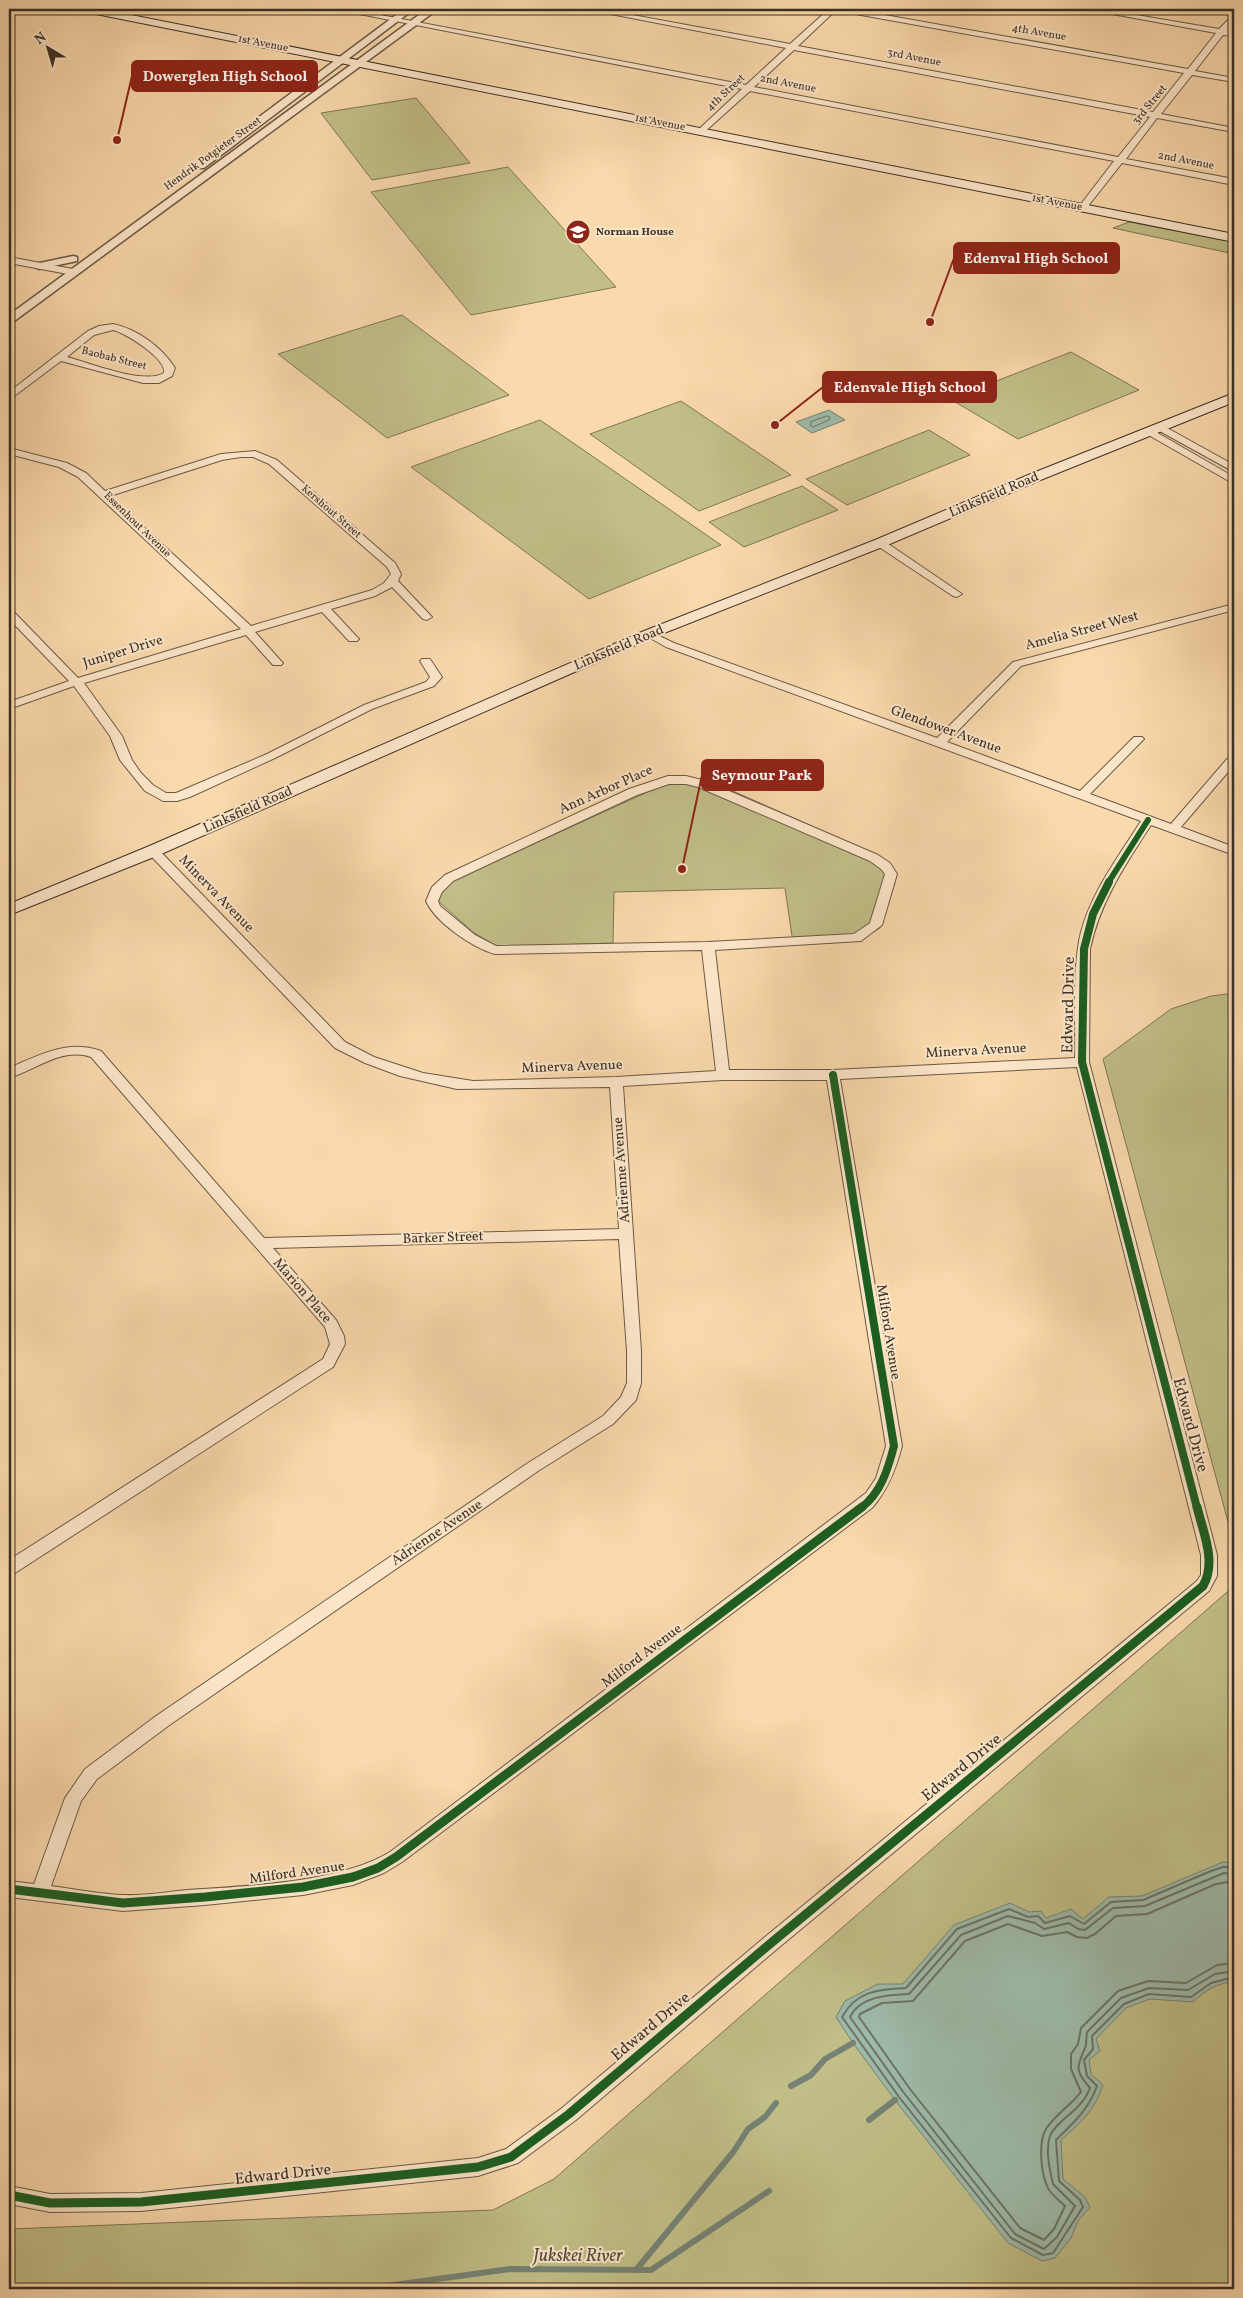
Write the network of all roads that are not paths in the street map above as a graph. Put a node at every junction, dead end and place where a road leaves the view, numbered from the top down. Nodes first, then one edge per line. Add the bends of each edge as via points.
1 (86, 9) edge
2 (338, 9) edge
3 (409, 9) edge
4 (433, 9) edge
5 (589, 9) edge
6 (833, 9) edge
7 (839, 9) edge
8 (1089, 9) edge
9 (1234, 16) edge
10 (394, 20) junction
11 (413, 23) junction
12 (1222, 32) junction
13 (1234, 34) edge
14 (792, 47) junction
15 (342, 60) junction
16 (358, 64) junction
17 (1191, 72) junction
18 (1234, 80) edge
19 (748, 88) junction
20 (1157, 115) junction
21 (260, 121) junction
22 (276, 124) junction
23 (1234, 130) edge
24 (701, 132) junction
25 (1120, 160) junction
26 (190, 173) dead end
27 (1234, 182) edge
28 (1082, 208) junction
29 (1234, 238) edge
30 (9, 260) edge
31 (38, 266) junction
32 (59, 270) junction
33 (73, 272) junction
34 (44, 279) junction
35 (9, 307) edge
36 (9, 320) edge
37 (60, 358) junction
38 (9, 397) edge
39 (1234, 397) edge
40 (1155, 429) junction
41 (9, 451) edge
42 (1234, 469) edge
43 (1234, 480) edge
44 (105, 494) junction
45 (880, 543) junction
46 (393, 582) junction
47 (957, 594) dead end
48 (1234, 607) edge
49 (324, 608) junction
50 (9, 613) edge
51 (427, 617) dead end
52 (247, 629) junction
53 (649, 634) junction
54 (352, 639) dead end
55 (426, 661) dead end
56 (276, 663) dead end
57 (76, 682) junction
58 (9, 706) edge
59 (1138, 740) dead end
60 (938, 744) junction
61 (1232, 761) dead end
62 (1082, 796) junction
63 (1148, 820) junction
64 (1173, 829) junction
65 (1234, 851) edge
66 (153, 852) junction
67 (9, 910) edge
68 (708, 946) junction
69 (1082, 1062) junction
70 (9, 1074) edge
71 (723, 1075) junction
72 (833, 1075) junction
73 (616, 1082) junction
74 (626, 1234) junction
75 (260, 1243) junction
76 (9, 1568) edge
77 (9, 1889) edge
78 (39, 1894) junction
79 (9, 2195) edge

1 - 15 main road, 1st Avenue
2 - 10 street, 2nd Avenue
3 - 10 street, Hendrik Potgieter Street
4 - 11 street, Hendrik Potgieter Street
5 - 14 street, 3rd Avenue
6 - 14 street, 4th Street
7 - 17 street, 4th Avenue
8 - 12 street
9 - 12 street, 3rd Street
10 - 11 street, 2nd Avenue
10 - 15 street, Hendrik Potgieter Street
11 - 16 street, Hendrik Potgieter Street
11 - 19 street, 2nd Avenue
12 - 13 street
12 - 17 street, 3rd Street
14 - 19 street, 4th Street
14 - 20 street, 3rd Avenue
15 - 16 main road, 1st Avenue
15 - 21 street, Hendrik Potgieter Street
16 - 22 street, Hendrik Potgieter Street
16 - 24 main road, 1st Avenue
17 - 18 street, 4th Avenue
17 - 20 street, 3rd Street
19 - 24 street, 4th Street
19 - 25 street, 2nd Avenue
20 - 23 street, 3rd Avenue
20 - 25 street, 3rd Street
21 - 22 street
21 - 26 street, Hendrik Potgieter Street
22 - 33 street, Hendrik Potgieter Street
24 - 28 main road, 1st Avenue
25 - 27 street, 2nd Avenue
25 - 28 street, 3rd Street
28 - 29 main road, 1st Avenue
30 - 31 street
31 - 32 street
31 - 32 street via 77,256
31 - 34 street
32 - 33 street
32 - 34 street
33 - 36 street, Hendrik Potgieter Street
34 - 35 street
37 - 37 street, Baobab Street via 143,380 162,378 169,374 170,368 130,332 118,326 91,332
37 - 38 street, Baobab Street
39 - 40 main road, Linksfield Road
40 - 42 street
40 - 43 street
40 - 45 main road, Linksfield Road
41 - 44 street, Essenhout Avenue via 71,468
44 - 46 street, Kershout Street via 221,457 241,454 265,457 391,565 396,574
44 - 52 street, Essenhout Avenue
45 - 47 street
45 - 53 main road, Linksfield Road
46 - 49 street via 376,592
46 - 51 street
48 - 60 street, Amelia Street West via 1017,664
49 - 52 street
49 - 54 street
50 - 57 street
52 - 56 street, Essenhout Avenue
52 - 57 street, Juniper Drive
53 - 60 street, Glendower Avenue via 670,645
53 - 66 main road, Linksfield Road
55 - 57 street via 436,677 430,684 376,704 271,756 177,797 163,797 149,788 128,763 122,746
57 - 58 street, Juniper Drive
59 - 62 street
60 - 62 street, Glendower Avenue
61 - 64 street
62 - 63 street, Glendower Avenue
63 - 64 street, Glendower Avenue
63 - 69 street, Edward Drive via 1102,891 1086,932
64 - 65 street, Glendower Avenue
66 - 67 main road, Linksfield Road
66 - 73 street, Minerva Avenue via 340,1045 359,1056 460,1086
68 - 68 street, Ann Arbor Place via 857,938 876,926 892,874 874,858 778,816 702,784 674,780 658,782 633,792 449,878 436,890 432,901 435,908 470,936 495,950
68 - 71 street
69 - 72 street, Minerva Avenue
69 - 79 street, Edward Drive via 1209,1555 1209,1576 1203,1586 778,1936 569,2114 511,2157 478,2167 141,2202 50,2202
70 - 75 street, Marion Place via 57,1053 84,1050 96,1054
71 - 72 street, Minerva Avenue
71 - 73 street, Minerva Avenue
72 - 78 street, Milford Avenue via 894,1446 887,1476 877,1493 378,1868 353,1877 303,1887 204,1897 123,1903
73 - 74 street, Adrienne Avenue
74 - 75 street, Barker Street
74 - 78 street, Adrienne Avenue via 634,1383 628,1400 608,1420 162,1721 91,1774 74,1798
75 - 76 street, Marion Place via 332,1324 339,1338 337,1350 328,1363
77 - 78 street, Milford Avenue

